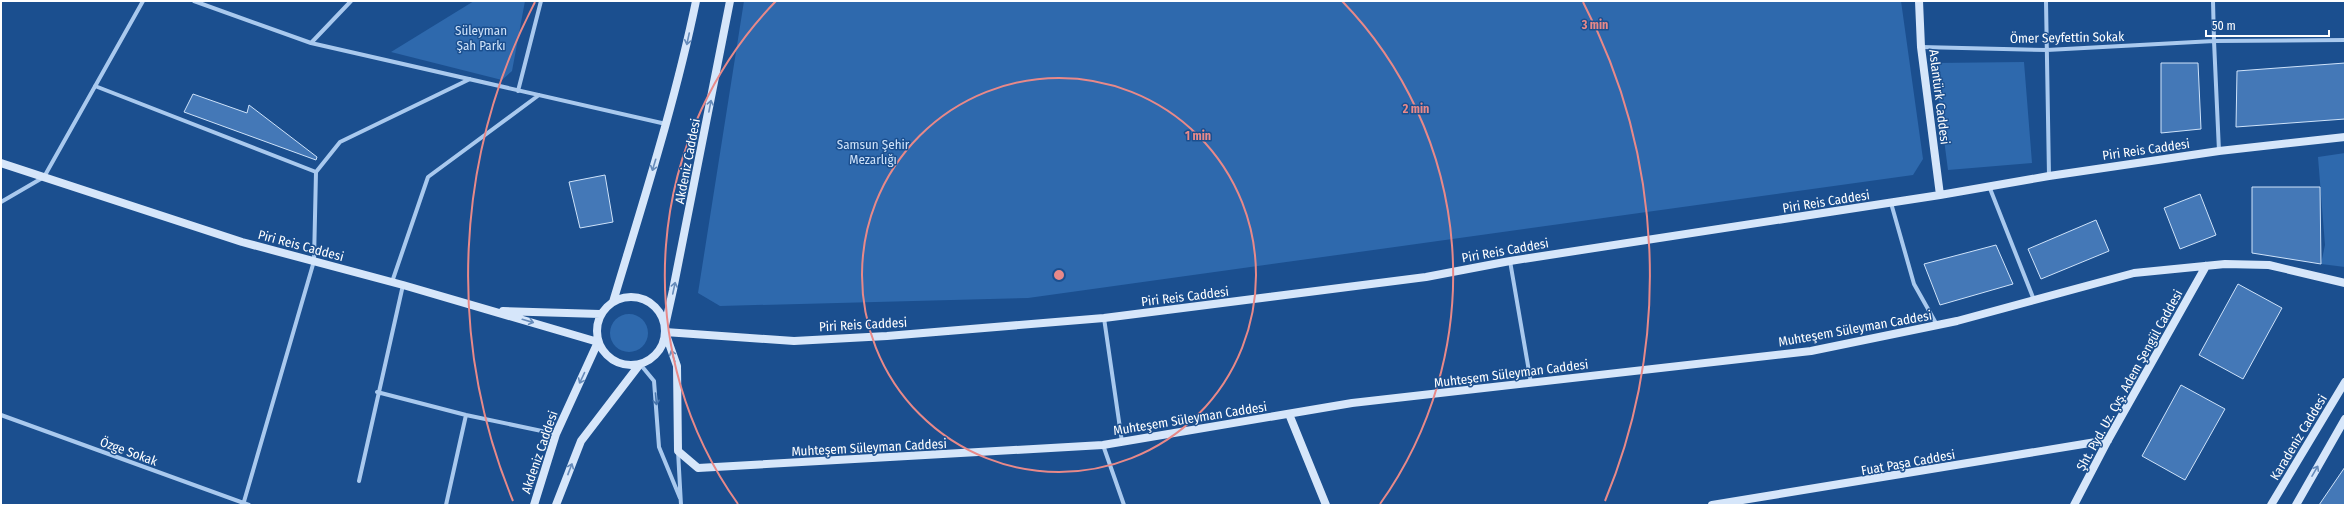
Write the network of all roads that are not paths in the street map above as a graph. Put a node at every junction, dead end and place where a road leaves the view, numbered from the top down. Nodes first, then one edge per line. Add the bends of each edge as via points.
1 (143, 1) edge
2 (194, 1) edge
3 (349, 1) edge
4 (541, 1) edge
5 (696, 1) edge
6 (730, 1) edge
7 (1918, 1) edge
8 (2046, 1) edge
9 (2213, 1) edge
10 (2345, 40) edge
11 (2214, 41) junction
12 (311, 43) junction
13 (1921, 46) junction
14 (2047, 50) junction
15 (470, 79) junction
16 (95, 86) junction
17 (518, 91) junction
18 (539, 96) junction
19 (666, 124) junction
20 (2345, 137) edge
21 (2219, 151) junction
22 (1, 163) edge
23 (316, 172) junction
24 (2049, 176) junction
25 (44, 177) junction
26 (1989, 185) junction
27 (1940, 195) junction
28 (1, 202) edge
29 (1891, 203) junction
30 (314, 261) junction
31 (1510, 261) junction
32 (2206, 266) junction
33 (392, 282) junction
34 (2345, 283) edge
35 (403, 285) junction
36 (2034, 300) junction
37 (613, 302) junction
38 (490, 310) junction
39 (600, 314) junction
40 (1104, 318) junction
41 (1937, 325) junction
42 (665, 329) junction
43 (598, 342) junction
44 (640, 364) junction
45 (2345, 382) edge
46 (1531, 383) junction
47 (377, 392) junction
48 (1289, 414) junction
49 (466, 415) junction
50 (2, 417) edge
51 (2345, 419) edge
52 (556, 434) junction
53 (2108, 440) junction
54 (1122, 442) junction
55 (1103, 445) junction
56 (678, 451) junction
57 (359, 481) dead end
58 (680, 498) junction
59 (244, 504) edge
60 (249, 505) edge
61 (446, 505) edge
62 (534, 505) edge
63 (556, 505) edge
64 (681, 505) edge
65 (1124, 505) edge
66 (1326, 505) edge
67 (1712, 505) edge
68 (2074, 505) edge
69 (2271, 505) edge
70 (2296, 505) edge

1 - 16 street
2 - 12 street
3 - 12 street
4 - 17 street
5 -> 19 street, Akdeniz Caddesi
42 -> 6 street, Akdeniz Caddesi
7 - 13 street, Aslantürk Caddesi
8 - 14 street
9 - 11 street
10 - 11 street, Ömer Seyfettin Sokak
11 - 14 street, Ömer Seyfettin Sokak
11 - 21 street
12 - 15 street
13 - 14 street, Ömer Seyfettin Sokak
13 - 27 street, Aslantürk Caddesi
14 - 24 street
15 - 17 street
15 - 23 street via 340,142
16 - 23 street
16 - 25 street
17 - 18 street
18 - 19 street
18 - 33 street via 428,177
19 -> 37 street, Akdeniz Caddesi
20 - 21 street, Piri Reis Caddesi
21 - 24 street, Piri Reis Caddesi
22 - 25 street, Piri Reis Caddesi
23 - 30 street
24 - 26 street, Piri Reis Caddesi
25 - 28 street
25 - 30 street, Piri Reis Caddesi via 242,242
26 - 27 street, Piri Reis Caddesi
26 - 36 street
27 - 29 street, Piri Reis Caddesi
29 - 31 street, Piri Reis Caddesi
29 - 41 street via 1914,284
30 - 33 street, Piri Reis Caddesi
30 - 59 street
31 - 40 street, Piri Reis Caddesi via 1426,276
31 - 46 street
32 - 34 street, Muhteşem Süleyman Caddesi via 2269,265
32 - 36 street, Muhteşem Süleyman Caddesi via 2134,273
32 - 53 street, Şht. Pyd. Uz. Çvş. Adem Şengül Caddesi
33 - 35 street, Piri Reis Caddesi
35 - 38 street, Piri Reis Caddesi
35 - 47 street
36 - 41 street, Muhteşem Süleyman Caddesi
37 - 39 street
37 - 42 street via 630,296 642,298 659,312
38 - 39 street
38 -> 43 street, Piri Reis Caddesi
39 - 43 street via 596,326
40 - 42 street, Piri Reis Caddesi via 887,336 794,340
40 - 54 street
41 - 46 street, Muhteşem Süleyman Caddesi via 1811,351
42 - 44 street via 663,343 658,352 650,360
56 -> 42 street via 677,366
43 - 44 street via 608,358 619,364
43 -> 52 street, Akdeniz Caddesi
44 -> 58 street via 654,381 659,447
63 -> 44 street via 581,441
45 - 69 street, Karadeniz Caddesi
46 - 48 street, Muhteşem Süleyman Caddesi via 1352,403
47 - 49 street
47 - 57 street
48 - 54 street, Muhteşem Süleyman Caddesi
48 - 66 street
49 - 52 street
49 - 61 street
50 - 59 street, Özge Sokak
70 -> 51 street
52 - 62 street, Akdeniz Caddesi
53 - 67 street, Fuat Paşa Caddesi
53 - 68 street, Şht. Pyd. Uz. Çvş. Adem Şengül Caddesi
54 - 55 street, Muhteşem Süleyman Caddesi
55 - 56 street, Muhteşem Süleyman Caddesi via 698,468
55 - 65 street
56 - 58 street
58 - 64 street
59 - 60 street, Özge Sokak

